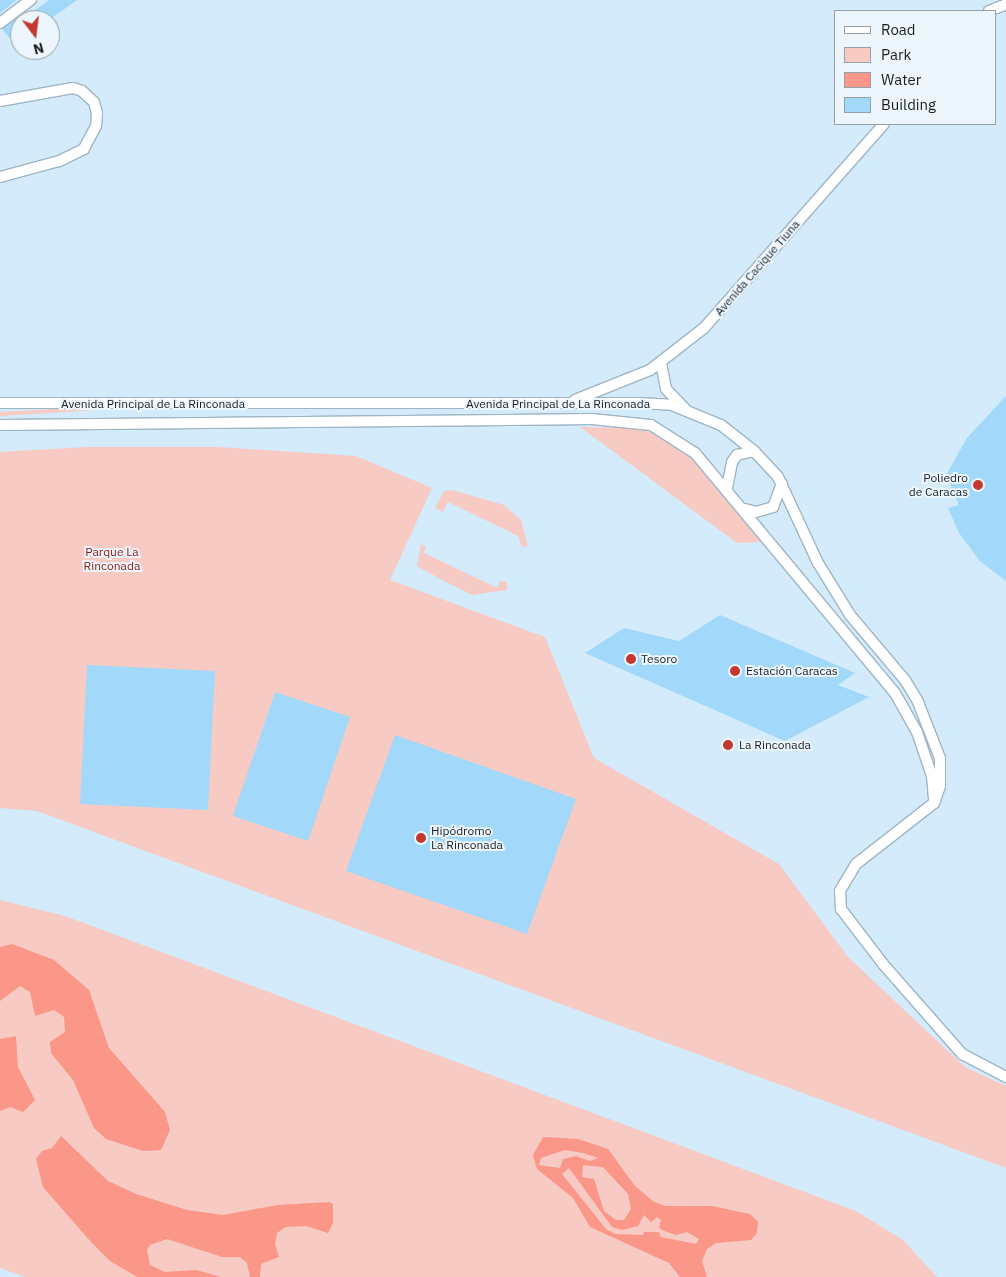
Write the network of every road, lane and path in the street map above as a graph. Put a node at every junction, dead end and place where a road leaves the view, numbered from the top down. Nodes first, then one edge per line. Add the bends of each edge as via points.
1 (31, 0) edge
2 (1006, 4) edge
3 (991, 10) edge
4 (0, 23) edge
5 (0, 101) edge
6 (883, 125) edge
7 (0, 177) edge
8 (661, 363) junction
9 (568, 402) junction
10 (0, 404) edge
11 (686, 410) junction
12 (0, 425) edge
13 (754, 451) junction
14 (782, 484) junction
15 (727, 488) junction
16 (744, 509) junction
17 (934, 803) junction
18 (1006, 1077) edge

1 - 4 street
2 - 3 street
5 - 7 street via 73,88 94,102 97,113 96,126 84,149 59,161
6 - 8 street, Avenida Cacique Tiuna via 704,328
8 - 9 street, Avenida Cacique Tiuna
8 - 11 street via 666,389
9 - 10 street, Avenida Principal de La Rinconada
9 - 11 street, Avenida Principal de La Rinconada via 638,402
11 - 13 street, Avenida Principal de La Rinconada via 721,425
12 - 15 street, Avenida Principal de La Rinconada via 592,419 636,422 651,425 682,442
13 - 14 street, Avenida Principal de La Rinconada
13 - 15 street via 737,455 732,462
14 - 16 street via 773,506 756,512
14 - 17 street, Avenida Principal de La Rinconada via 818,563 846,608 906,680 930,726 942,771
15 - 16 street, Avenida Principal de La Rinconada
16 - 17 street, Avenida Principal de La Rinconada via 895,693 916,732 932,776
17 - 18 street via 856,864 840,892 841,909 883,964 962,1054

